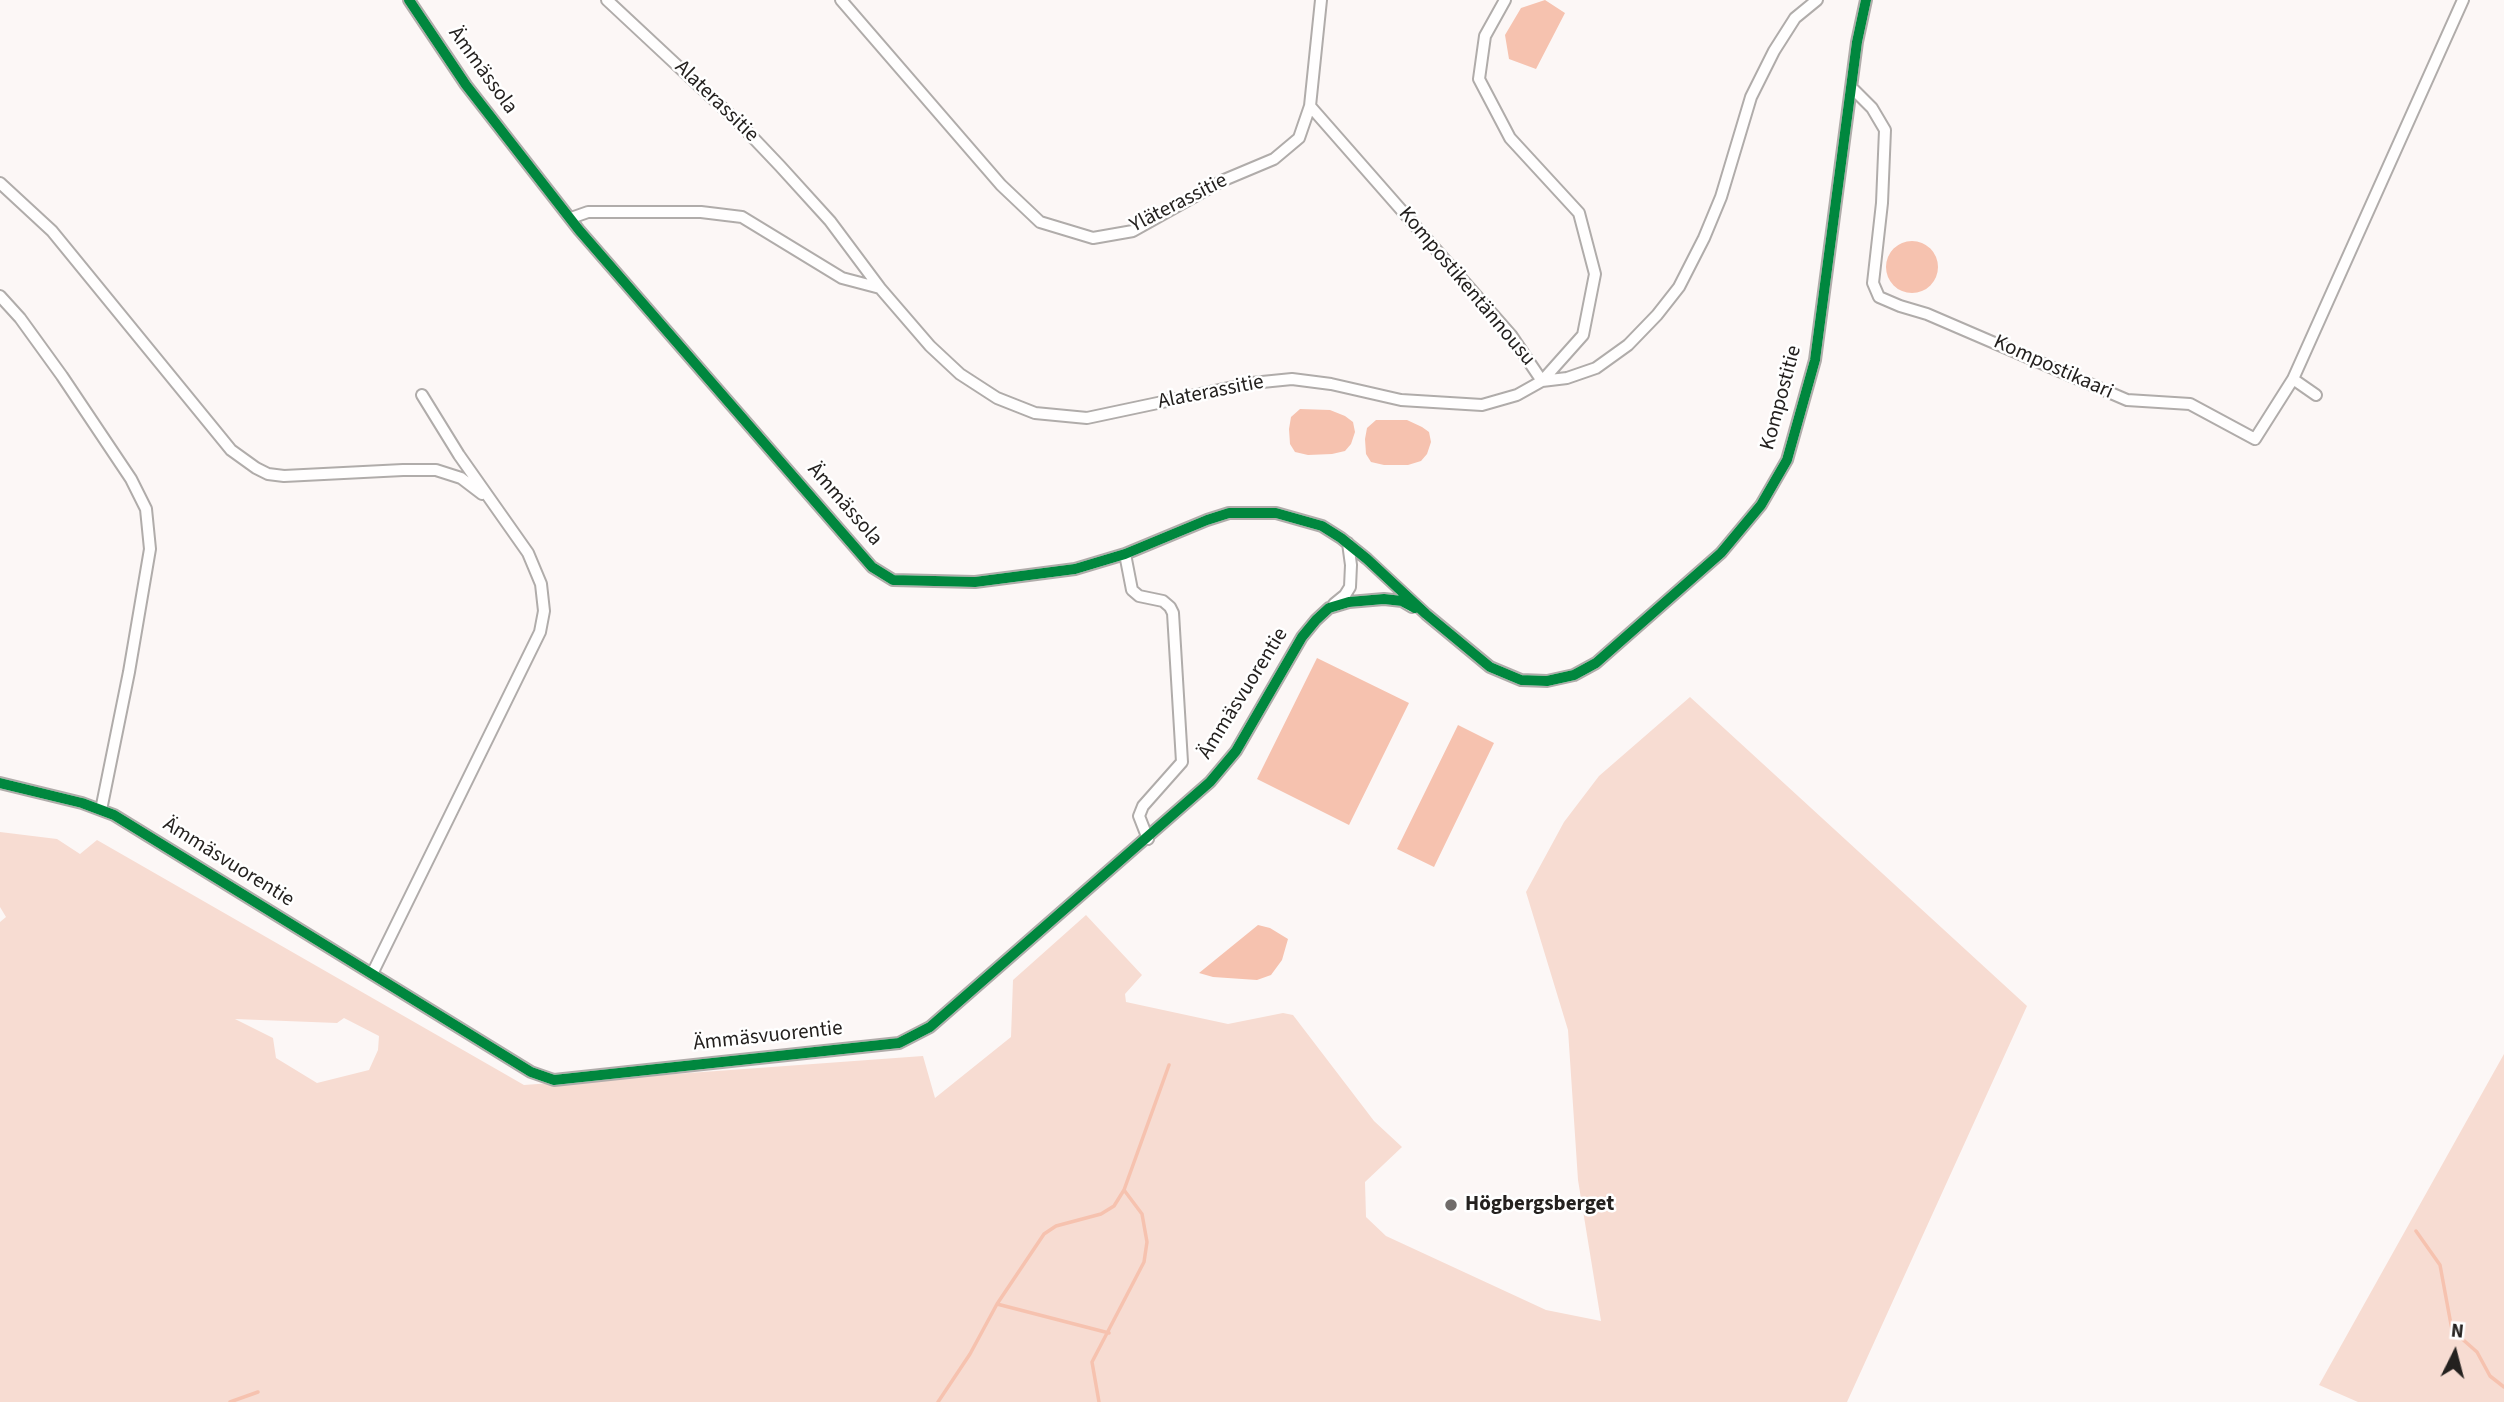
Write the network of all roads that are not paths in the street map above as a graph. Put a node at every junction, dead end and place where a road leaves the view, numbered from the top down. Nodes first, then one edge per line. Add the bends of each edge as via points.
1 (409, 0) edge
2 (607, 0) edge
3 (841, 0) edge
4 (1321, 0) edge
5 (1504, 0) edge
6 (1817, 0) edge
7 (1866, 0) edge
8 (2463, 0) edge
9 (1852, 88) junction
10 (1310, 106) junction
11 (0, 183) edge
12 (571, 218) junction
13 (880, 288) junction
14 (0, 296) edge
15 (2292, 379) junction
16 (1542, 382) junction
17 (422, 395) dead end
18 (2316, 395) dead end
19 (490, 500) junction
20 (1348, 543) junction
21 (1125, 554) junction
22 (1329, 608) junction
23 (1426, 614) junction
24 (0, 783) edge
25 (101, 810) junction
26 (1148, 839) junction
27 (372, 974) junction

1 - 12 street, Ämmässola via 466,85
2 - 13 street, Alaterassitie via 780,166 830,221
3 - 10 street, Yläterassitie via 1001,185 1040,222 1093,238 1133,231 1224,180 1274,159 1299,138
4 - 10 street, Yläterassitie
5 - 16 street, Alaterassitie via 1485,36 1479,79 1510,138 1579,213 1595,274 1583,335
6 - 16 street, Kompostikentännousu via 1795,18 1751,97 1721,197 1679,287 1628,345 1597,368
7 - 9 street, Kompostitie
8 - 15 street, Kompostikaari
9 - 15 street, Kompostikaari via 1885,130 1873,284 1879,296 2127,400 2190,404 2255,439
9 - 23 street, Kompostitie via 1815,360 1787,460 1761,505 1721,553 1596,663 1574,675 1548,681 1521,680 1490,667
10 - 16 street, Kompostikentännousu via 1511,335
11 - 19 street via 52,231 231,450 256,468 284,476 436,470 461,478
12 - 13 street via 588,212 701,212 742,217 842,278
12 - 21 street, Ämmässola via 872,567 893,580 975,582 1075,569
13 - 16 street, Alaterassitie via 960,374 996,398 1035,413 1087,418 1252,383 1292,379 1401,400 1482,405
14 - 25 street via 62,376 146,509 150,548
15 - 18 street
17 - 19 street
19 - 27 street via 528,553 541,584 544,611 540,632
20 - 21 street, Ämmässola via 1297,517 1253,511 1208,520
20 - 22 street, Ämmäsvuorentie via 1350,587
20 - 23 street, Ämmässola
21 - 26 street via 1132,590 1163,601 1173,613 1182,762 1143,806 1139,816
22 - 23 street via 1384,599 1402,601
22 - 26 street, Ämmäsvuorentie via 1301,637 1237,751
24 - 25 street, Ämmäsvuorentie
25 - 27 street, Ämmäsvuorentie
26 - 27 street, Ämmäsvuorentie via 930,1027 898,1043 554,1080 531,1072

